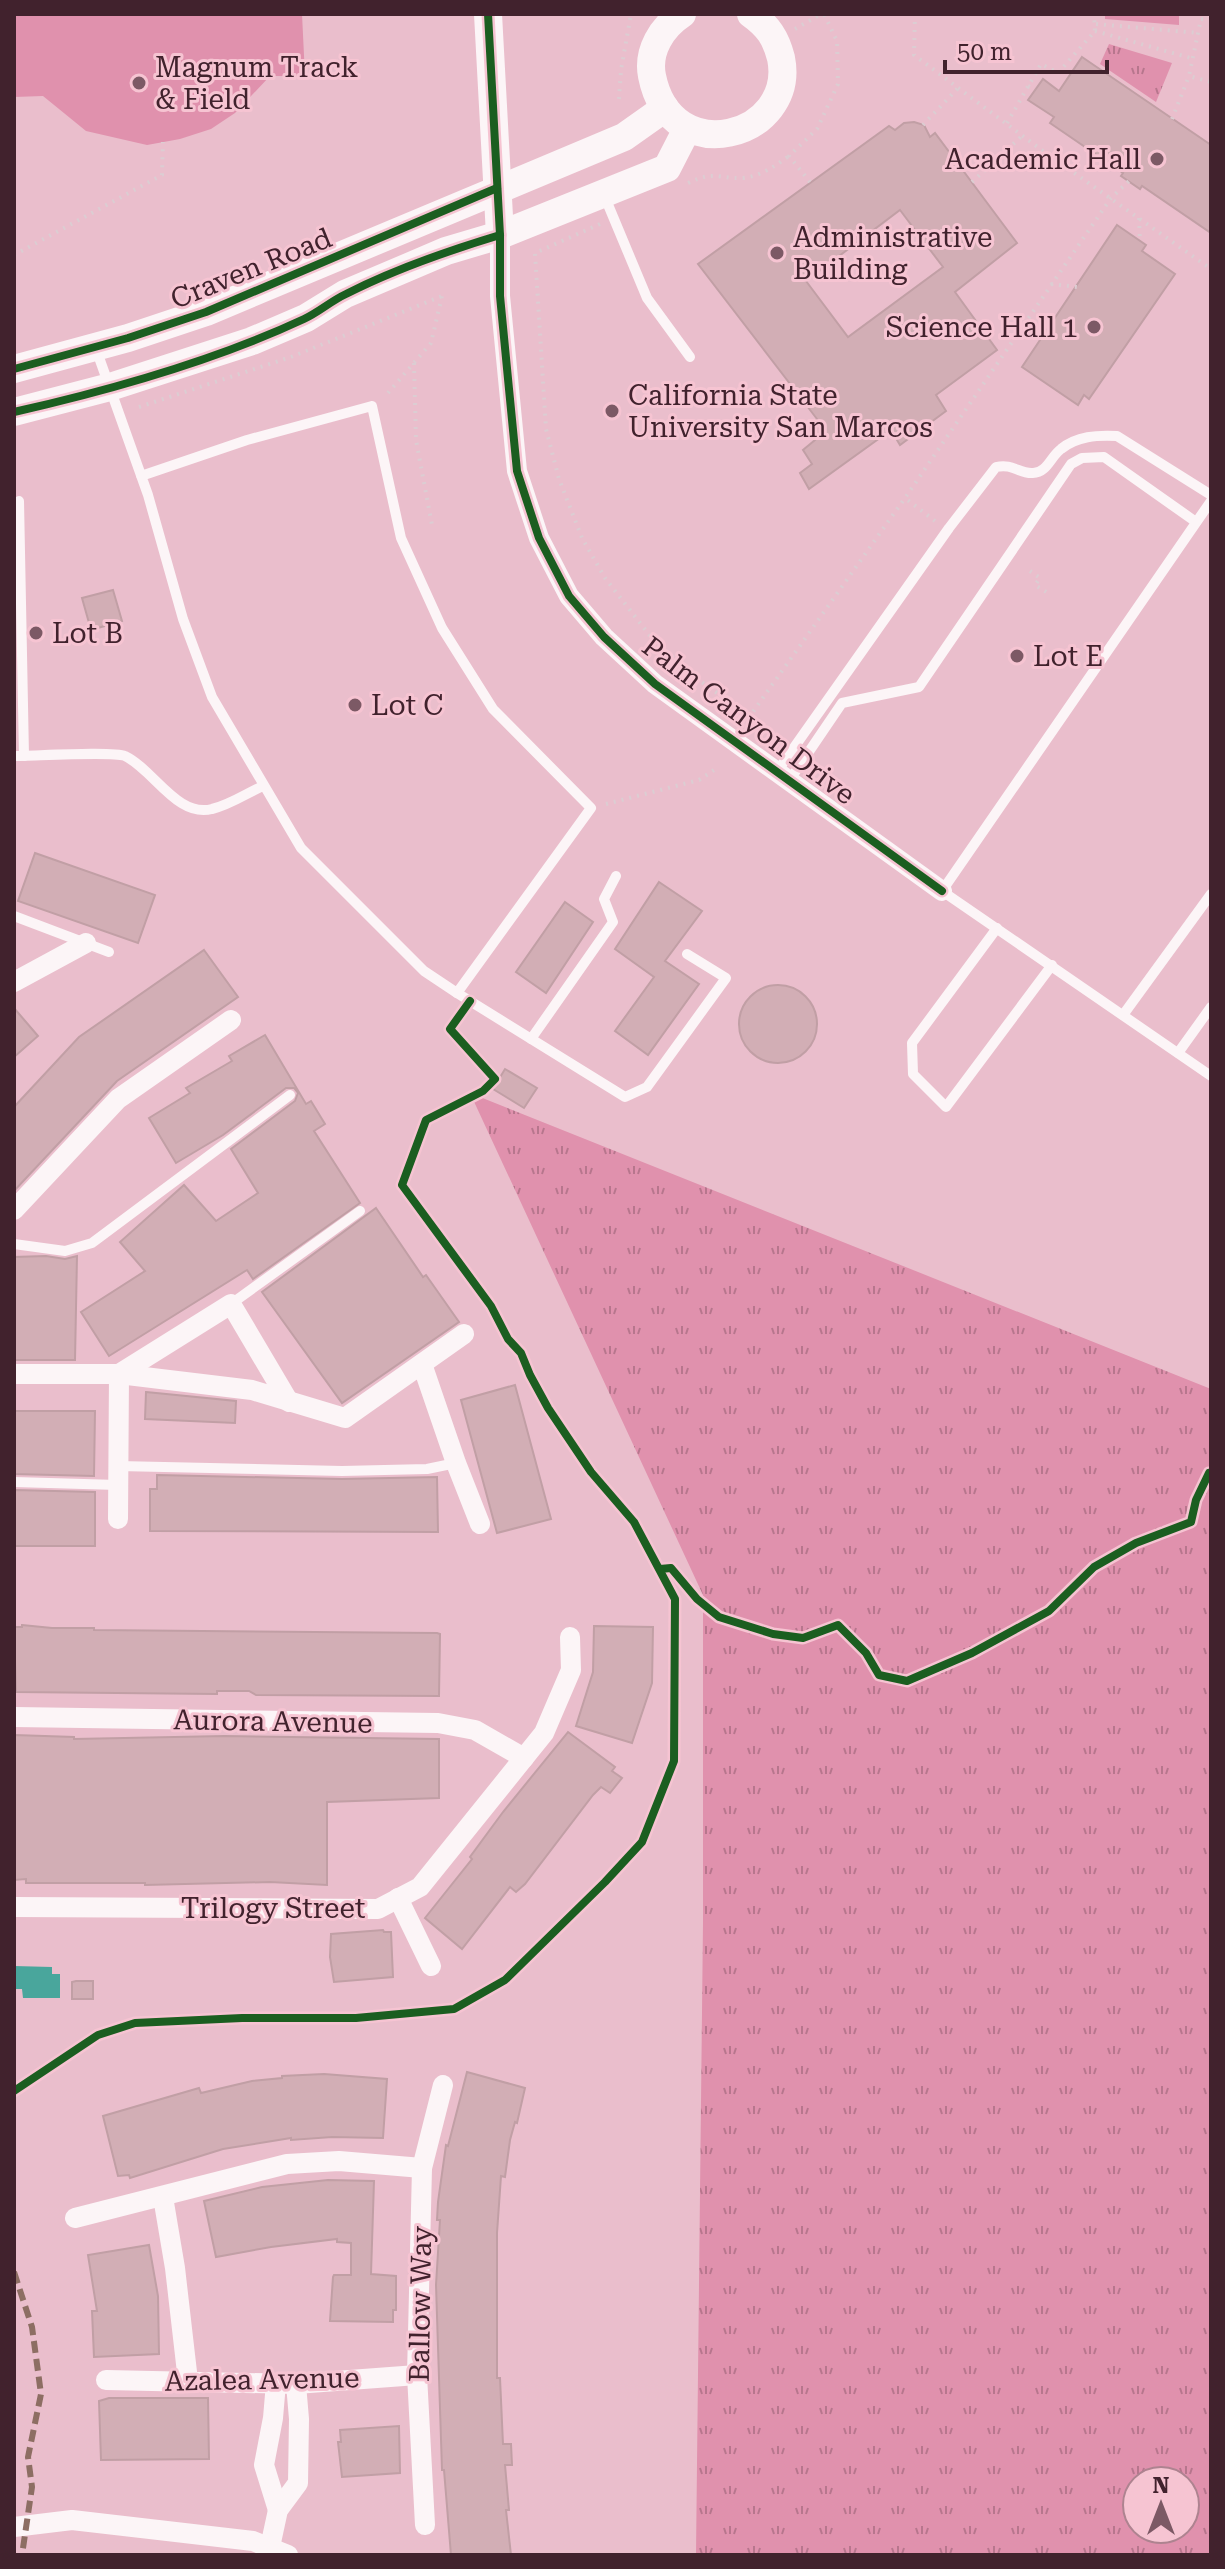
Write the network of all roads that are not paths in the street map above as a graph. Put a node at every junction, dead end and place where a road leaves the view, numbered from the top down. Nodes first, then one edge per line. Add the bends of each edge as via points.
1 (488, 14) edge
2 (682, 14) edge
3 (751, 14) edge
4 (665, 108) junction
5 (687, 129) junction
6 (497, 188) junction
7 (609, 205) junction
8 (500, 235) junction
9 (95, 347) junction
10 (690, 357) dead end
11 (14, 369) edge
12 (110, 387) junction
13 (14, 412) edge
14 (141, 476) junction
15 (1211, 498) edge
16 (19, 501) dead end
17 (1196, 522) junction
18 (19, 756) edge
19 (783, 777) junction
20 (263, 786) junction
21 (616, 876) dead end
22 (942, 891) junction
23 (1211, 894) edge
24 (14, 916) edge
25 (997, 928) junction
26 (86, 943) junction
27 (109, 952) dead end
28 (687, 954) dead end
29 (1052, 965) junction
30 (14, 982) edge
31 (457, 993) junction
32 (1211, 1007) edge
33 (1123, 1015) junction
34 (231, 1020) dead end
35 (531, 1039) junction
36 (1178, 1053) junction
37 (1211, 1076) edge
38 (290, 1095) dead end
39 (14, 1210) edge
40 (360, 1211) dead end
41 (14, 1244) edge
42 (231, 1304) junction
43 (464, 1334) dead end
44 (422, 1364) junction
45 (14, 1374) edge
46 (119, 1374) junction
47 (289, 1402) junction
48 (456, 1463) junction
49 (118, 1476) junction
50 (14, 1482) edge
51 (118, 1519) dead end
52 (480, 1524) dead end
53 (570, 1637) dead end
54 (14, 1717) edge
55 (524, 1758) junction
56 (398, 1898) junction
57 (14, 1907) edge
58 (431, 1966) dead end
59 (443, 2085) dead end
60 (422, 2168) junction
61 (163, 2197) junction
62 (75, 2218) dead end
63 (417, 2375) junction
64 (106, 2380) dead end
65 (188, 2381) junction
66 (286, 2384) junction
67 (269, 2441) junction
68 (299, 2442) junction
69 (278, 2510) junction
70 (425, 2525) dead end
71 (14, 2527) edge
72 (279, 2551) edge

1 - 6 main road
2 - 4 main road via 670,22 652,57 655,94
3 - 5 main road via 776,40 783,69 778,94 763,115 742,130 714,136
4 - 5 main road
4 - 6 main road, Craven Road via 624,137
5 - 7 main road via 667,168
6 - 8 main road
6 - 9 main road, Craven Road via 206,312
7 - 8 main road
7 - 10 lane via 647,298
8 - 12 main road via 446,251 345,294 252,341
8 - 19 street, Palm Canyon Drive via 500,296 517,471 539,538 569,596 655,684
9 - 11 main road, Craven Road
9 - 12 lane
12 - 13 main road
12 - 14 lane
14 - 20 lane via 212,697
14 - 31 lane via 372,406 401,538 442,628 493,709 591,808
15 - 17 lane
15 - 19 lane via 1117,436 1078,439 1031,474 996,467 949,528
16 - 18 lane
17 - 19 lane via 1104,457 1071,464 919,687 842,703
17 - 22 lane
18 - 20 lane via 123,755 195,809 211,809
19 - 22 street, Palm Canyon Drive
20 - 31 lane via 301,848 424,971
21 - 35 lane via 604,899 613,922
22 - 25 lane, Palm Canyon Drive
23 - 33 lane
24 - 26 lane
25 - 29 lane, Palm Canyon Drive
25 - 29 lane via 912,1043 913,1074 946,1107
26 - 27 lane
26 - 30 street
28 - 35 lane via 726,978 647,1087 625,1097
29 - 33 lane, Palm Canyon Drive
31 - 35 lane
32 - 36 lane
33 - 36 lane, Palm Canyon Drive
34 - 39 street via 118,1099
36 - 37 lane, Palm Canyon Drive
38 - 41 lane via 92,1243 65,1251
40 - 42 lane
42 - 46 street
42 - 47 street
43 - 44 street
44 - 47 street via 345,1418
44 - 48 street
45 - 46 street
46 - 47 street via 252,1390
46 - 49 street
48 - 49 lane via 427,1469
48 - 52 street
49 - 50 lane
49 - 51 street
53 - 55 street, Trilogy Street via 571,1670 544,1733
54 - 55 street, Aurora Avenue via 438,1723 475,1730
55 - 56 street, Trilogy Street via 420,1887
56 - 57 street, Trilogy Street via 378,1909
56 - 58 street
59 - 60 street, Ballow Way
60 - 61 street via 339,2161 287,2164
60 - 63 street, Ballow Way
61 - 62 street
61 - 65 street
63 - 66 street, Azalea Avenue
63 - 70 street, Ballow Way
64 - 65 street, Azalea Avenue
65 - 66 street, Azalea Avenue
66 - 67 street
66 - 68 street
67 - 68 street
67 - 69 street via 264,2465
68 - 69 street via 298,2483
69 - 72 street
71 - 72 street via 72,2520 253,2541

